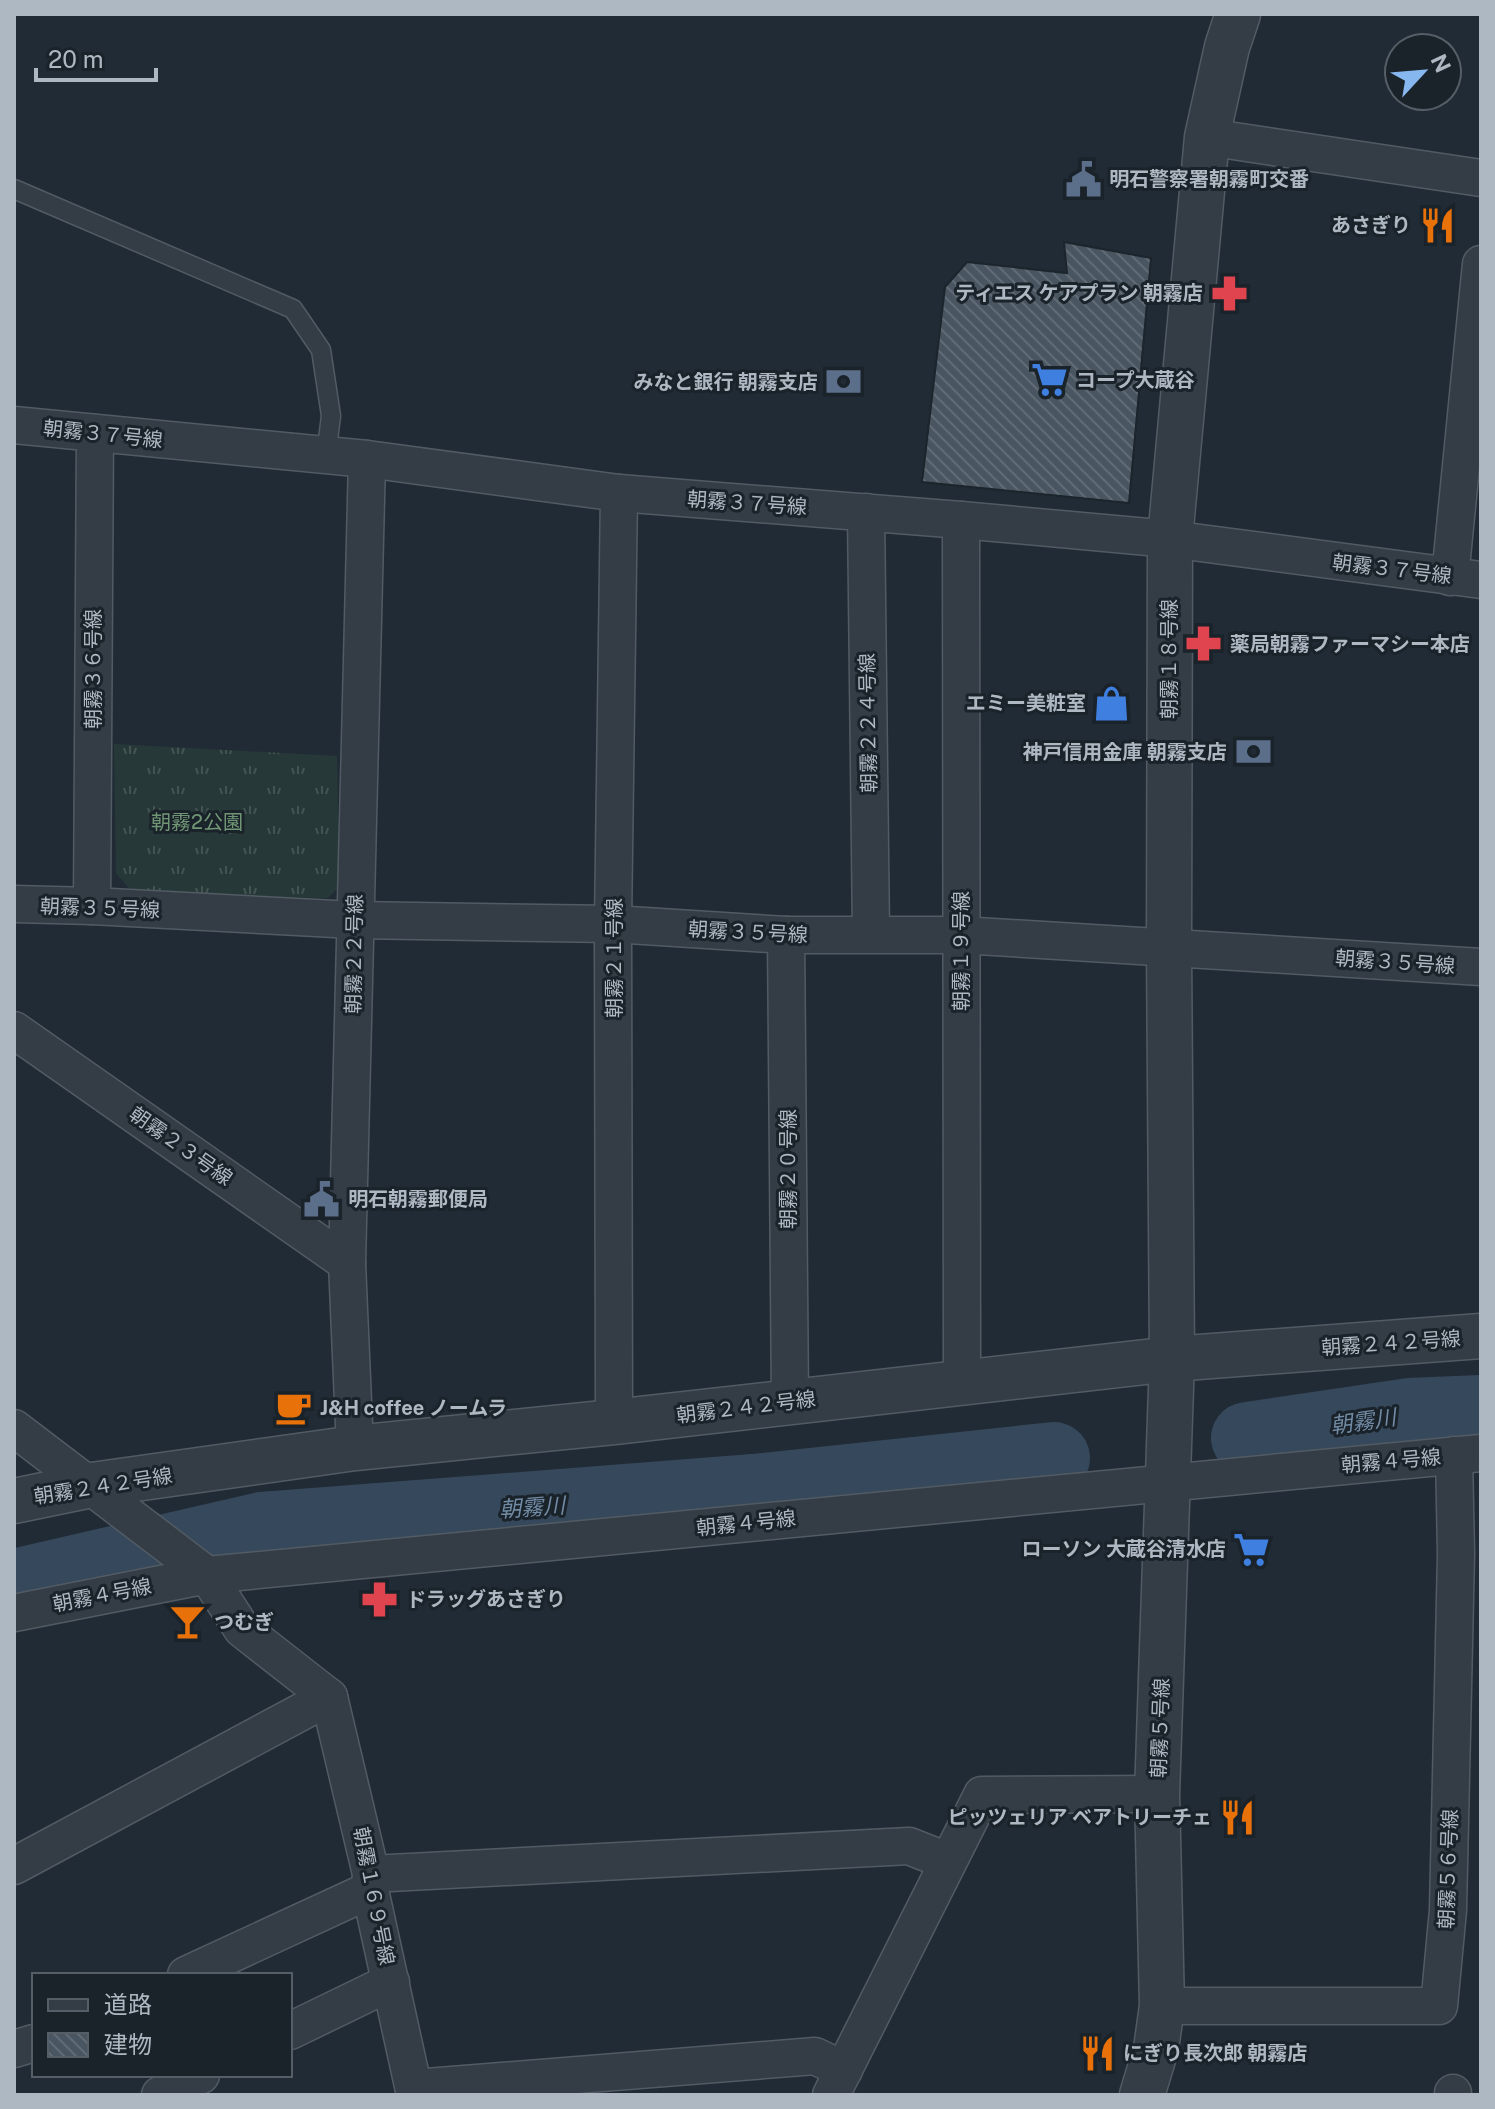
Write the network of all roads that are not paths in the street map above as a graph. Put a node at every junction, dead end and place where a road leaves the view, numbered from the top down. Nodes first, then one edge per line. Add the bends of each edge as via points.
1 (1238, 14) edge
2 (1207, 137) junction
3 (1481, 178) edge
4 (14, 189) edge
5 (1481, 264) edge
6 (14, 425) edge
7 (95, 433) junction
8 (326, 455) junction
9 (367, 459) junction
10 (619, 493) junction
11 (866, 512) junction
12 (961, 520) junction
13 (1170, 539) junction
14 (1465, 578) edge
15 (14, 904) edge
16 (92, 906) junction
17 (354, 920) junction
18 (613, 924) junction
19 (871, 934) junction
20 (786, 935) junction
21 (961, 935) junction
22 (1169, 947) junction
23 (1481, 967) edge
24 (14, 1030) edge
25 (347, 1263) junction
26 (1481, 1336) edge
27 (1172, 1359) junction
28 (962, 1382) junction
29 (790, 1402) junction
30 (614, 1422) junction
31 (14, 1428) edge
32 (355, 1448) junction
33 (1468, 1454) edge
34 (1169, 1482) junction
35 (92, 1485) junction
36 (14, 1501) edge
37 (202, 1571) junction
38 (14, 1613) edge
39 (329, 1697) junction
40 (1157, 1794) junction
41 (947, 1861) junction
42 (14, 1866) edge
43 (371, 1882) junction
44 (190, 1973) edge
45 (391, 1982) junction
46 (1162, 2006) junction
47 (292, 2030) edge
48 (197, 2077) edge
49 (838, 2082) edge
50 (415, 2091) edge
51 (160, 2095) edge
52 (1142, 2095) edge

1 - 2 street, 朝霧１８号線
2 - 3 street
2 - 13 street, 朝霧１８号線
4 - 8 lane via 293,309 321,350 331,416
5 - 14 street
6 - 7 street, 朝霧３７号線
7 - 8 street, 朝霧３７号線
7 - 16 street, 朝霧３６号線
8 - 9 street, 朝霧３７号線
9 - 10 street, 朝霧３７号線
9 - 17 street, 朝霧２２号線
10 - 11 street, 朝霧３７号線
10 - 18 street, 朝霧２１号線
11 - 12 street, 朝霧３７号線
11 - 19 street, 朝霧２２４号線
12 - 13 street, 朝霧３７号線
12 - 21 street, 朝霧１９号線
13 - 14 street, 朝霧３７号線
13 - 22 street, 朝霧１８号線
15 - 16 street, 朝霧３５号線
16 - 17 street, 朝霧３５号線
17 - 18 street, 朝霧３５号線
17 - 25 street, 朝霧２２号線
18 - 20 street, 朝霧３５号線
18 - 30 street, 朝霧２１号線
19 - 20 street, 朝霧３５号線
19 - 21 street, 朝霧３５号線
20 - 29 street, 朝霧２０号線
21 - 22 street, 朝霧３５号線
21 - 28 street, 朝霧１９号線
22 - 23 street, 朝霧３５号線
22 - 27 street, 朝霧１８号線
24 - 25 street, 朝霧２３号線
25 - 32 street, 朝霧２２号線
26 - 27 street, 朝霧２４２号線
27 - 28 street, 朝霧２４２号線
27 - 34 street, 朝霧５号線
28 - 29 street, 朝霧２４２号線
29 - 30 street, 朝霧２４２号線
30 - 32 street, 朝霧２４２号線
31 - 35 street
32 - 35 street, 朝霧２４２号線
33 - 34 street, 朝霧４号線
33 - 46 street, 朝霧５６号線 via 1455,1569 1448,1910 1439,2006
34 - 37 street, 朝霧４号線
34 - 40 street, 朝霧５号線
35 - 36 street, 朝霧２４２号線
35 - 37 street
37 - 38 street, 朝霧４号線
37 - 39 street via 242,1629
39 - 42 street
39 - 43 street, 朝霧１６９号線
40 - 41 street via 982,1795
40 - 46 street, 朝霧５号線
41 - 43 street via 909,1846
41 - 49 street
43 - 44 street
43 - 45 street, 朝霧１６９号線
45 - 47 street
45 - 50 street, 朝霧１６９号線
46 - 52 street, 朝霧５号線
48 - 51 street
49 - 50 street via 815,2056

